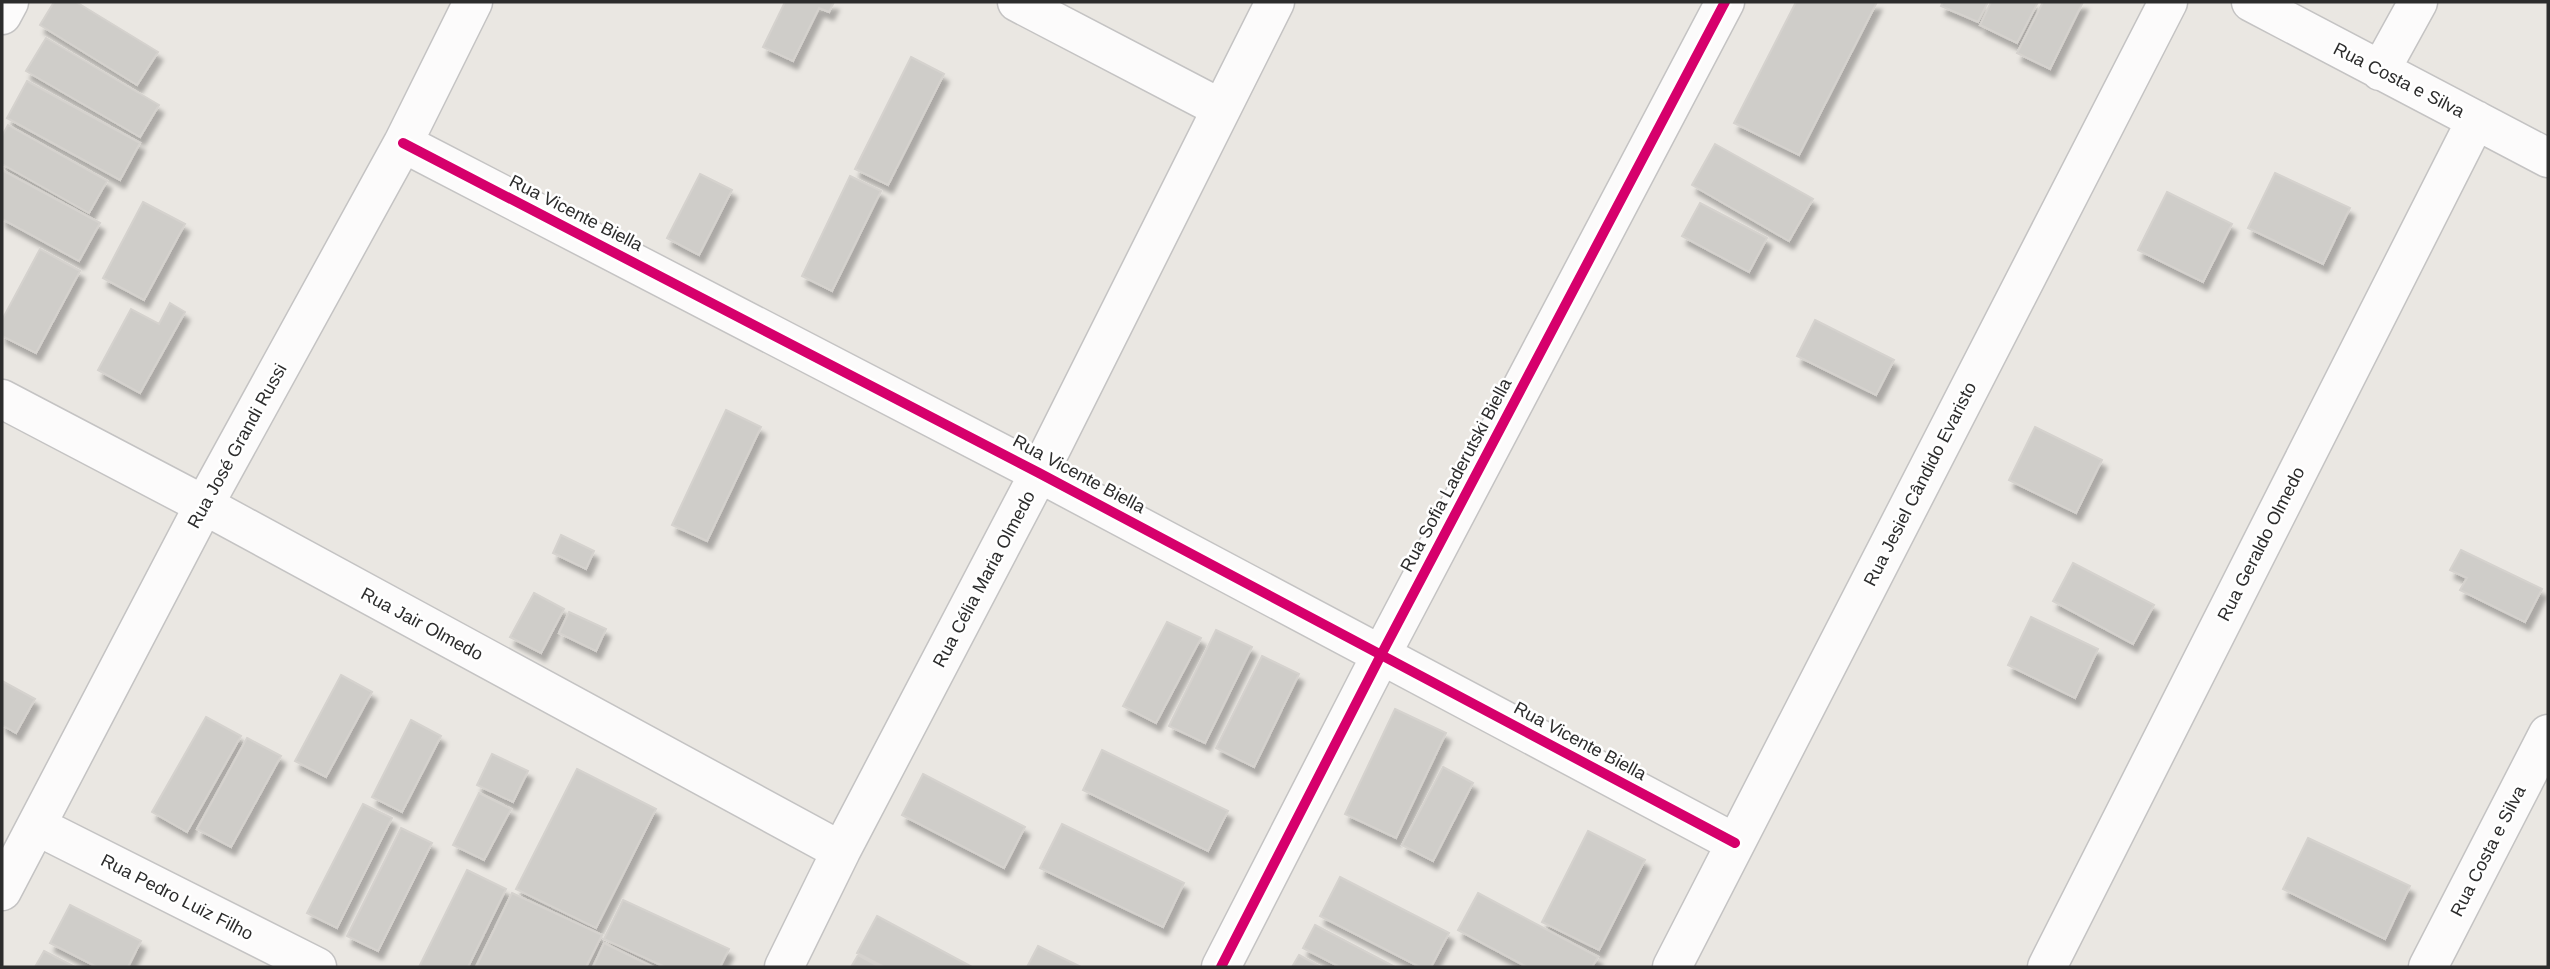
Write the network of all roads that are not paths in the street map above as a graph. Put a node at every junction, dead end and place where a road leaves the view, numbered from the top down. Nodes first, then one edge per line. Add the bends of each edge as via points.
1 (9, 2) edge
2 (473, 2) edge
3 (1017, 2) edge
4 (1275, 2) edge
5 (1725, 2) edge
6 (2168, 2) edge
7 (2251, 2) edge
8 (2418, 2) edge
9 (2, 15) edge
10 (2380, 71) junction
11 (1220, 108) junction
12 (2476, 120) junction
13 (403, 143) junction
14 (2548, 158) edge
15 (2, 399) edge
16 (1040, 472) junction
17 (204, 505) junction
18 (1381, 655) junction
19 (2548, 734) edge
20 (37, 826) junction
21 (1735, 843) junction
22 (841, 851) junction
23 (2, 891) edge
24 (317, 967) edge
25 (783, 967) edge
26 (1222, 967) edge
27 (1672, 967) edge
28 (2047, 967) edge
29 (2428, 967) edge

1 - 9 street
2 - 13 street, Rua José Grandi Russi
3 - 11 street
4 - 11 street, Rua Célia Maria Olmedo
5 - 18 street, Rua Sofia Laderutski Biella
6 - 21 street, Rua Jesiel Cândido Evaristo
7 - 10 street, Rua Costa e Silva
8 - 10 street
10 - 12 street, Rua Costa e Silva
11 - 16 street, Rua Célia Maria Olmedo
12 - 14 street, Rua Costa e Silva
12 - 28 street, Rua Geraldo Olmedo
13 - 16 street, Rua Vicente Biella
13 - 17 street, Rua José Grandi Russi
15 - 17 street, Rua Jair Olmedo
16 - 18 street, Rua Vicente Biella
16 - 22 street, Rua Célia Maria Olmedo
17 - 20 street, Rua José Grandi Russi
17 - 22 street, Rua Jair Olmedo
18 - 21 street, Rua Vicente Biella
18 - 26 street, Rua Sofia Laderutski Biella
19 - 29 street, Rua Costa e Silva
20 - 23 street, Rua José Grandi Russi
20 - 24 street, Rua Pedro Luiz Filho
21 - 27 street, Rua Jesiel Cândido Evaristo
22 - 25 street, Rua Célia Maria Olmedo

